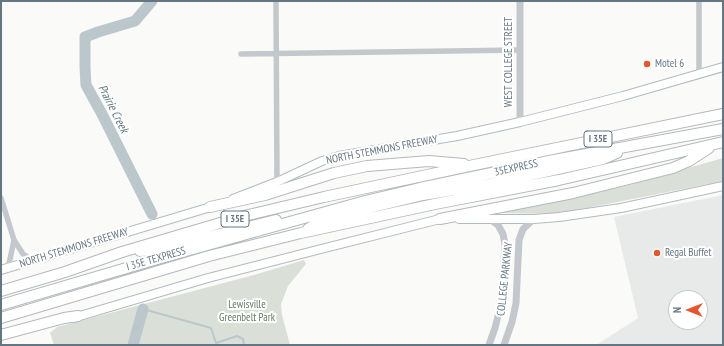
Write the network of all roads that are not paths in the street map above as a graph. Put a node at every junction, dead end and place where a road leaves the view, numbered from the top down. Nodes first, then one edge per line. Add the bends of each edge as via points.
1 (276, 1) edge
2 (520, 1) edge
3 (699, 1) edge
4 (520, 50) junction
5 (276, 53) junction
6 (241, 54) dead end
7 (723, 67) edge
8 (699, 74) junction
9 (723, 114) edge
10 (520, 122) junction
11 (723, 129) edge
12 (723, 142) edge
13 (643, 144) junction
14 (713, 145) junction
15 (474, 165) junction
16 (276, 182) junction
17 (723, 186) edge
18 (1, 198) edge
19 (210, 208) junction
20 (312, 216) junction
21 (488, 218) junction
22 (440, 219) junction
23 (534, 219) junction
24 (301, 234) junction
25 (14, 240) junction
26 (122, 252) junction
27 (32, 260) junction
28 (4, 269) edge
29 (1, 290) edge
30 (1, 305) edge
31 (78, 316) junction
32 (1, 318) edge
33 (1, 334) edge
34 (1, 340) edge
35 (490, 345) edge
36 (504, 345) edge

1 - 5 street
2 - 4 street, WEST COLLEGE STREET
3 - 8 street
4 - 5 street
4 - 10 street, WEST COLLEGE STREET
5 - 6 street
5 - 16 street
7 - 8 main road, NORTH STEMMONS FREEWAY
8 - 10 main road, NORTH STEMMONS FREEWAY
9 - 15 highway, NORTH STEMMONS FREEWAY / I 35E
10 - 16 main road, NORTH STEMMONS FREEWAY via 442,139 339,156
11 - 13 highway, 35EXPRESS
12 - 14 highway
13 - 20 highway, 35EXPRESS via 420,188
13 - 24 highway via 603,159 490,184 423,195 322,220
14 - 22 highway via 673,168 573,193
14 - 24 highway
15 - 19 highway via 429,161 367,166 334,172 265,195
15 - 26 highway, NORTH STEMMONS FREEWAY / I 35E via 252,214
16 - 19 main road, NORTH STEMMONS FREEWAY
17 - 23 main road via 621,208
18 - 25 street
19 - 27 main road, NORTH STEMMONS FREEWAY
20 - 26 highway via 268,221 155,250
20 - 30 highway, I 35E TEXPRESS
21 - 22 main road
21 - 23 main road
21 - 35 street, COLLEGE PARKWAY via 498,225 505,245 501,304
22 - 31 main road via 208,278
23 - 36 street, COLLEGE PARKWAY via 523,229 519,240 516,303
24 - 32 highway via 208,256
25 - 27 street via 23,254
25 - 28 street via 9,264
26 - 29 highway, NORTH STEMMONS FREEWAY / I 35E via 65,272
27 - 28 main road, NORTH STEMMONS FREEWAY
31 - 33 highway
31 - 34 main road

